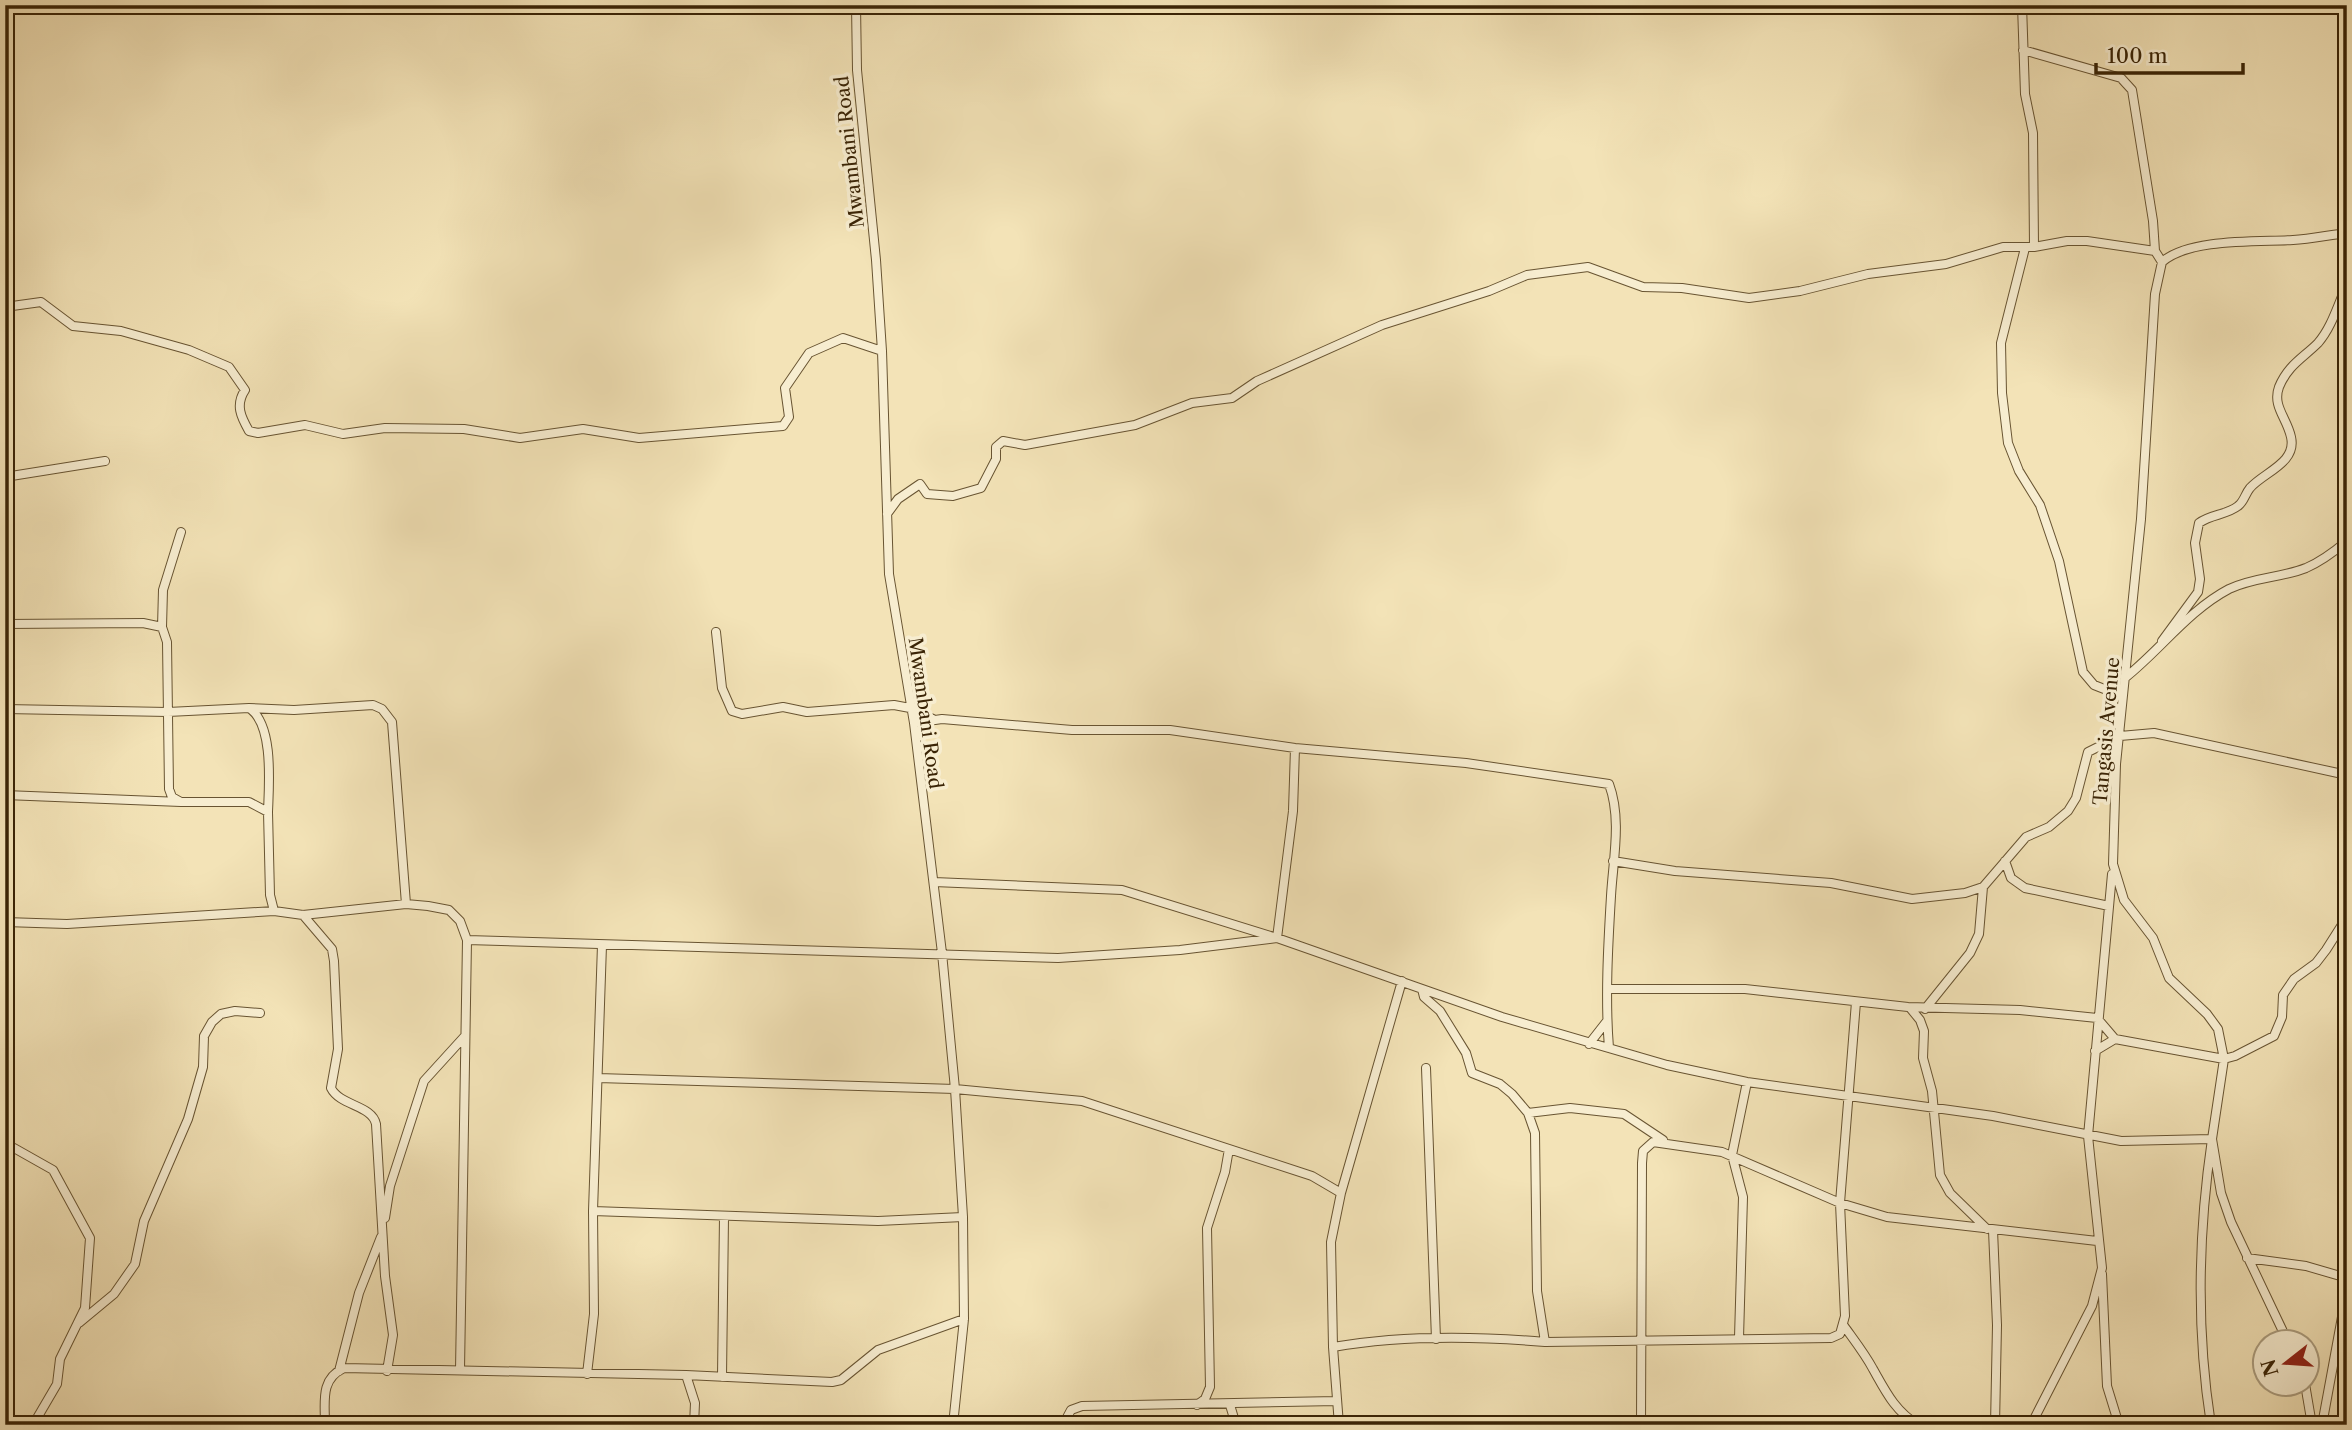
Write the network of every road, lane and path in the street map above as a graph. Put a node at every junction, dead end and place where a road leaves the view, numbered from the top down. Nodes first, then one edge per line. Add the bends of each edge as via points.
1 (856, 5) edge
2 (2022, 5) edge
3 (2023, 50) junction
4 (2347, 233) edge
5 (2030, 247) junction
6 (2155, 251) junction
7 (2162, 261) junction
8 (2347, 285) edge
9 (5, 307) edge
10 (882, 351) junction
11 (105, 461) dead end
12 (5, 477) edge
13 (887, 514) junction
14 (181, 532) dead end
15 (2347, 541) edge
16 (5, 624) edge
17 (162, 627) junction
18 (716, 632) dead end
19 (2162, 641) junction
20 (2126, 677) junction
21 (2122, 696) junction
22 (248, 708) junction
23 (910, 708) junction
24 (5, 709) edge
25 (168, 712) junction
26 (933, 720) junction
27 (914, 723) junction
28 (2120, 736) junction
29 (1295, 748) junction
30 (2347, 775) edge
31 (5, 795) edge
32 (181, 802) junction
33 (268, 812) junction
34 (1613, 861) junction
35 (2005, 862) junction
36 (2113, 864) junction
37 (934, 882) junction
38 (1983, 887) junction
39 (406, 904) junction
40 (2109, 906) junction
41 (274, 911) junction
42 (303, 915) junction
43 (2347, 917) edge
44 (5, 922) edge
45 (1277, 937) junction
46 (467, 940) junction
47 (601, 945) junction
48 (943, 953) junction
49 (1402, 981) junction
50 (1422, 989) junction
51 (1609, 989) junction
52 (1857, 1002) junction
53 (1908, 1007) junction
54 (1925, 1009) junction
55 (260, 1013) dead end
56 (2097, 1018) junction
57 (1607, 1021) junction
58 (464, 1037) junction
59 (2115, 1039) junction
60 (1589, 1044) junction
61 (1609, 1048) junction
62 (2095, 1051) junction
63 (2224, 1059) junction
64 (1426, 1068) dead end
65 (598, 1077) junction
66 (1747, 1082) junction
67 (955, 1089) junction
68 (1848, 1095) junction
69 (1933, 1107) junction
70 (1528, 1113) junction
71 (2088, 1136) junction
72 (2212, 1139) junction
73 (1666, 1142) junction
74 (5, 1147) edge
75 (1229, 1149) junction
76 (1732, 1155) junction
77 (1341, 1193) junction
78 (1840, 1203) junction
79 (593, 1211) junction
80 (724, 1217) junction
81 (963, 1217) junction
82 (1990, 1229) junction
83 (382, 1235) junction
84 (2097, 1241) junction
85 (2247, 1258) junction
86 (2102, 1268) junction
87 (2347, 1278) edge
88 (2347, 1290) edge
89 (964, 1319) junction
90 (79, 1323) junction
91 (1844, 1326) junction
92 (2281, 1328) edge
93 (1740, 1338) junction
94 (1436, 1339) junction
95 (1643, 1341) junction
96 (1545, 1342) junction
97 (1333, 1347) junction
98 (460, 1370) junction
99 (339, 1371) junction
100 (387, 1371) junction
101 (587, 1374) junction
102 (686, 1375) junction
103 (722, 1377) junction
104 (2307, 1398) edge
105 (1337, 1401) junction
106 (1197, 1405) junction
107 (1230, 1405) junction
108 (33, 1425) edge
109 (325, 1425) edge
110 (694, 1425) edge
111 (953, 1425) edge
112 (1063, 1425) edge
113 (1236, 1425) edge
114 (1339, 1425) edge
115 (1641, 1425) edge
116 (1918, 1425) edge
117 (1996, 1425) edge
118 (2031, 1425) edge
119 (2119, 1425) edge
120 (2211, 1425) edge
121 (2312, 1425) edge
122 (2322, 1425) edge

1 - 10 street, Mwambani Road via 857,70
2 - 3 street
3 - 5 street via 2033,133
3 - 6 street via 2122,78 2132,90
4 - 7 street via 2197,247 2179,250
5 - 6 street via 2067,240
5 - 13 street via 2003,247 1946,264 1868,274 1749,299 1643,287 1588,267 1527,275 1382,325 1232,398 1192,403 1135,425 1025,445 1003,441 996,447 996,459 981,488 942,497 927,494 920,484 898,499
5 - 21 street via 2001,343 2008,443 2040,505 2060,561 2084,672 2094,685
6 - 7 street
7 - 20 street, Tangasis Avenue via 2155,294
8 - 19 street via 2330,324 2318,342 2295,360 2279,387 2276,399 2290,431 2291,451 2249,489 2237,507 2199,523 2195,543 2198,592
9 - 10 street via 40,302 74,326 152,338 229,367 245,390 240,415 249,431 258,433 305,425 343,435 385,428 464,429 520,438 583,429 639,438 783,426 789,417 785,388 809,353 843,338
10 - 13 street, Mwambani Road
11 - 12 street
13 - 23 street, Mwambani Road via 889,574
14 - 17 street via 163,590
15 - 19 street via 2308,567 2256,578 2227,590
16 - 17 street via 143,623
17 - 25 street via 167,642
18 - 23 street via 722,688 732,711
19 - 20 street
20 - 21 street, Tangasis Avenue
21 - 28 street, Tangasis Avenue
22 - 25 street
22 - 33 street via 262,721 270,776
22 - 39 street via 373,705 389,717
23 - 26 street
23 - 27 street, Mwambani Road
24 - 25 street
25 - 32 street via 169,789
26 - 27 street
26 - 29 street via 1072,730 1170,730
27 - 37 street, Mwambani Road
28 - 30 street via 2154,733
28 - 35 street via 2088,752 2068,811 2049,827 2026,837
28 - 36 street, Tangasis Avenue
29 - 34 street via 1601,781 1609,784 1616,810
29 - 45 street via 1293,811
31 - 32 street
32 - 33 street via 249,802
33 - 41 street
34 - 38 street via 1675,871 1831,883 1912,899
34 - 51 street
35 - 38 street
35 - 40 street via 2011,878 2025,888
36 - 40 street
36 - 63 street, Tangasis Avenue via 2124,900 2152,937 2169,978 2218,1030
37 - 45 street via 1122,890
37 - 48 street, Mwambani Road
38 - 54 street via 1979,934 1970,953
39 - 42 street
39 - 46 street via 449,910 460,921
40 - 56 street
41 - 42 street
41 - 44 street via 67,924
42 - 83 street via 332,949 334,961 338,1049 331,1088 335,1095 375,1118
43 - 63 street via 2321,957 2294,979 2283,995 2283,1017 2274,1036
45 - 48 street via 1180,950 1058,958
45 - 49 street
46 - 47 street
46 - 58 street
47 - 48 street
47 - 65 street
48 - 67 street, Mwambani Road
49 - 50 street
49 - 77 street
50 - 60 street
50 - 70 street via 1466,1053 1472,1073 1500,1084
51 - 52 street via 1745,989
51 - 57 street
52 - 53 street
52 - 68 street
53 - 54 street
53 - 69 street via 1916,1012 1923,1031 1923,1058
54 - 56 street via 2020,1010
55 - 90 street via 235,1011 212,1022 204,1036 203,1067 188,1119 144,1221 135,1264 114,1294
56 - 59 street
56 - 62 street
57 - 60 street
57 - 61 street
58 - 83 street via 424,1081 390,1186
58 - 98 street
59 - 62 street
59 - 63 street
60 - 61 street
61 - 66 street
62 - 71 street
63 - 72 street, Tangasis Avenue
64 - 94 street
65 - 67 street
65 - 79 street
66 - 68 street
66 - 76 street
67 - 75 street via 1082,1101
67 - 81 street, Mwambani Road
68 - 69 street
68 - 78 street
69 - 71 street
69 - 82 street via 1940,1175 1950,1193
70 - 73 street via 1570,1108 1623,1114
70 - 96 street via 1535,1133 1536,1291
71 - 72 street
71 - 84 street
72 - 85 street, Tangasis Avenue via 2221,1193
72 - 120 street via 2199,1273
73 - 76 street
73 - 95 street via 1653,1142 1643,1151
74 - 90 street via 53,1170 90,1238 85,1308
75 - 77 street via 1312,1176
75 - 106 street via 1207,1228 1210,1387
76 - 78 street
76 - 93 street via 1743,1197
77 - 97 street via 1331,1242
78 - 82 street via 1888,1217
78 - 91 street
79 - 80 street
79 - 101 street via 594,1314
80 - 81 street via 878,1221
80 - 103 street
81 - 89 street, Mwambani Road
82 - 84 street
82 - 117 street via 1997,1325
83 - 99 street via 359,1293
83 - 100 street via 393,1335
84 - 86 street
85 - 87 street via 2306,1266
85 - 92 street, Tangasis Avenue
86 - 118 street via 2092,1306
86 - 119 street via 2107,1386
88 - 122 street
89 - 103 street via 878,1350 841,1380
89 - 111 street, Mwambani Road
90 - 108 street via 60,1359 57,1384
91 - 93 street via 1830,1338
91 - 116 street via 1887,1396
93 - 95 street
94 - 96 street
94 - 97 street via 1383,1338
95 - 96 street
95 - 115 street
97 - 105 street
98 - 100 street
98 - 101 street
99 - 100 street
99 - 109 street via 325,1387
101 - 102 street
102 - 103 street
102 - 110 street via 695,1403
104 - 121 street
105 - 107 street
105 - 114 street
106 - 107 street
106 - 112 street via 1082,1406 1071,1410
107 - 113 street

